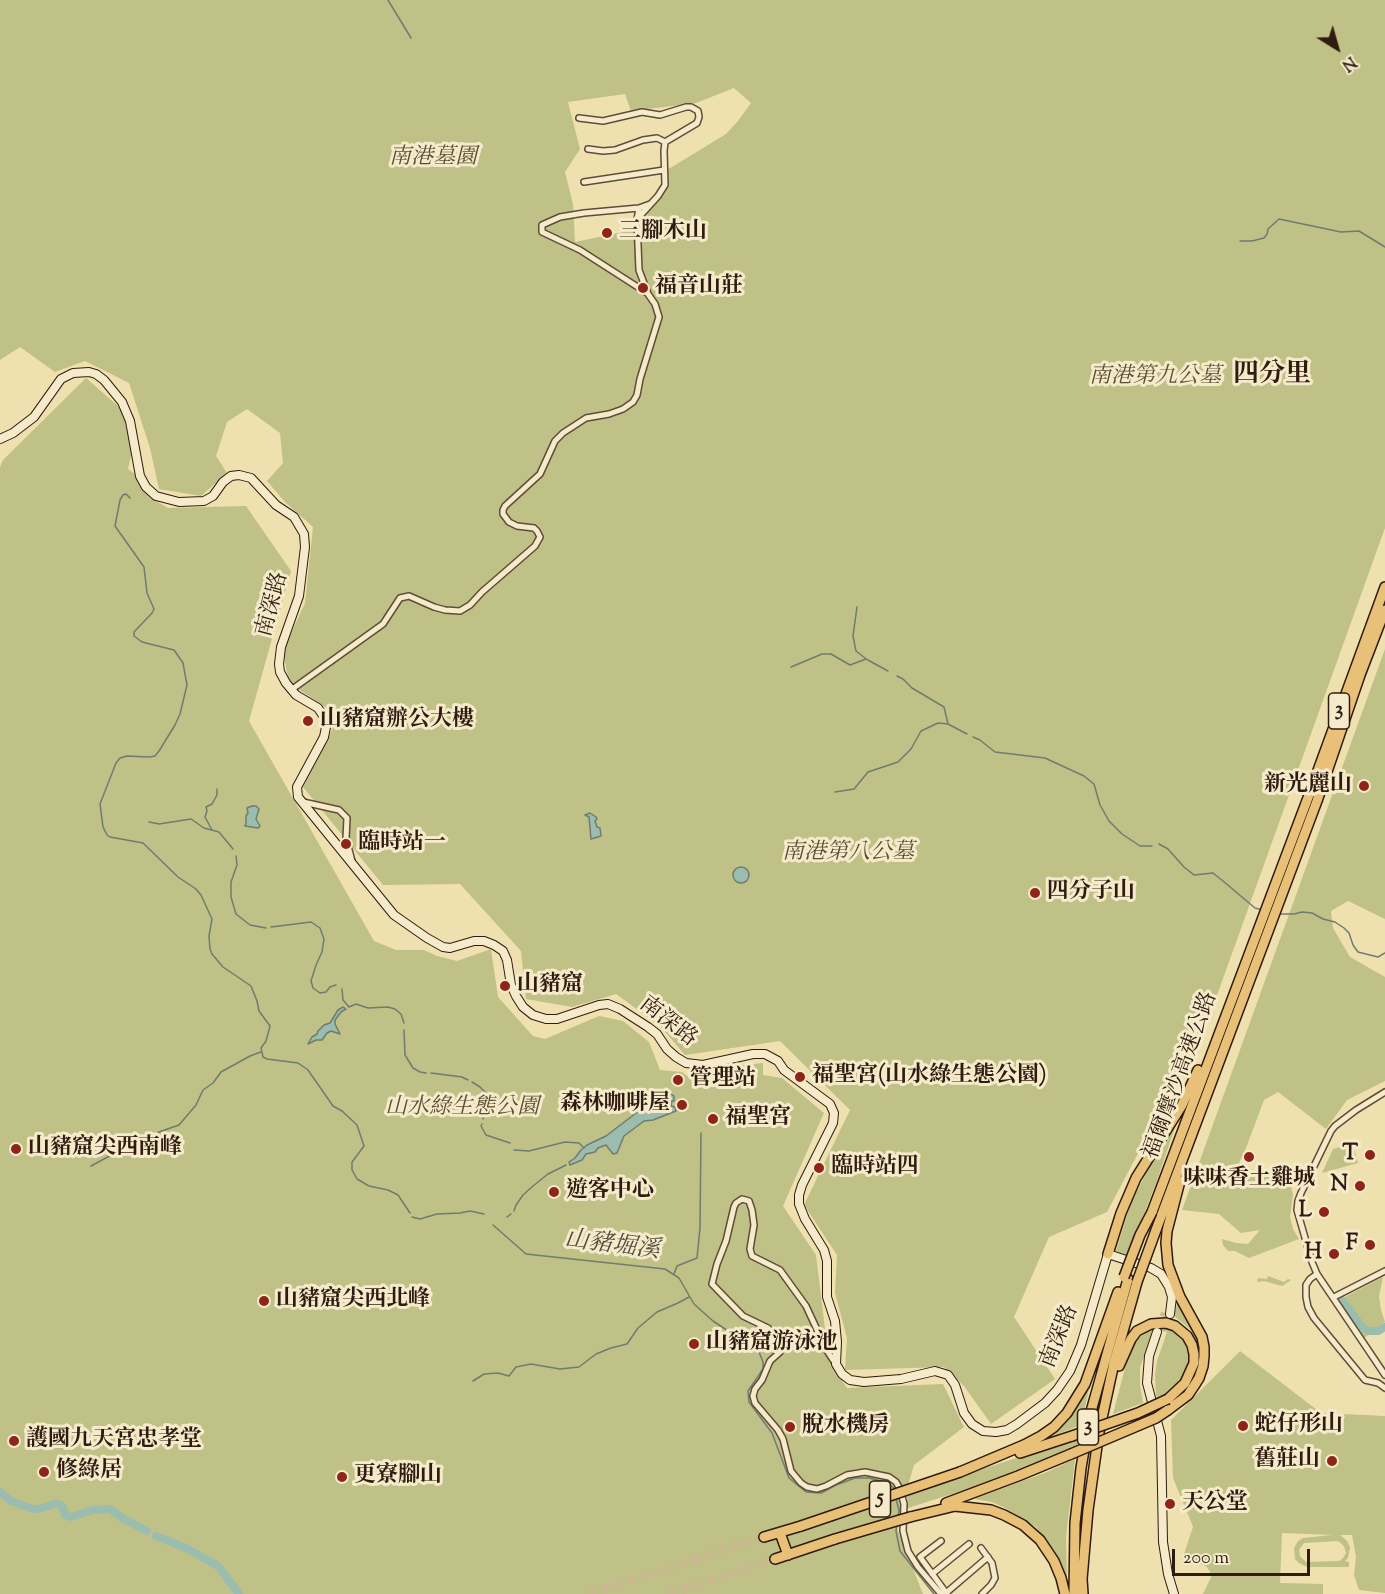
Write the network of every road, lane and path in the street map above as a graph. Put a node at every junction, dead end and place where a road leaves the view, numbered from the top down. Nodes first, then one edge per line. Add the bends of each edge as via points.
1 (579, 118) dead end
2 (665, 142) junction
3 (588, 149) dead end
4 (664, 170) junction
5 (584, 182) dead end
6 (650, 204) junction
7 (639, 208) junction
8 (637, 220) junction
9 (648, 294) junction
10 (0, 440) edge
11 (1385, 587) edge
12 (1385, 610) edge
13 (291, 690) junction
14 (302, 802) junction
15 (1298, 837) junction
16 (354, 866) junction
17 (1236, 986) junction
18 (1385, 1092) edge
19 (1194, 1128) junction
20 (1108, 1254) junction
21 (1385, 1271) edge
22 (1317, 1274) junction
23 (1130, 1279) junction
24 (1334, 1298) junction
25 (1167, 1313) tunnel mouth
26 (1160, 1332) tunnel mouth
27 (836, 1364) junction
28 (1385, 1375) edge
29 (1385, 1388) edge
30 (1107, 1397) junction
31 (960, 1472) junction
32 (910, 1517) junction
33 (780, 1533) junction
34 (764, 1537) tunnel mouth
35 (941, 1541) dead end
36 (969, 1544) dead end
37 (981, 1548) dead end
38 (788, 1555) junction
39 (988, 1557) junction
40 (775, 1559) tunnel mouth
41 (932, 1574) junction
42 (1078, 1579) junction
43 (945, 1594) edge
44 (982, 1594) edge
45 (1065, 1594) edge
46 (1074, 1594) edge
47 (1083, 1594) edge
48 (1174, 1594) edge

1 - 2 street via 603,121 642,112 660,115 686,107 698,111 697,123
2 - 3 street via 657,138 615,150
2 - 4 street
4 - 5 street
4 - 6 street via 665,185
6 - 7 street
6 - 8 street
7 - 8 street
7 - 9 street via 560,217 542,225 542,232 580,250
8 - 9 street via 639,270
9 - 13 street via 659,317 635,398 623,409 586,418 563,433 555,441 540,474 503,510 513,525 537,531 540,537 535,546 460,611 444,610 409,596 400,598 383,624
10 - 13 main road, 南深路 via 34,417 61,379 89,372 112,389 127,411 143,482 156,496 179,502 204,501 226,479 239,475 251,478 276,505 291,514 305,540 301,587 279,657 282,677
11 - 15 highway, 福爾摩沙高速公路 / 3
12 - 15 highway, 福爾摩沙高速公路 / 3
13 - 14 main road via 318,708 326,727 297,787
14 - 16 main road, 南深路
14 - 16 street via 339,810 347,818 346,839
15 - 17 highway, 福爾摩沙高速公路 / 3
15 - 19 highway, 福爾摩沙高速公路 / 3 via 1250,983
16 - 27 main road, 南深路 via 394,915 432,941 450,948 484,941 503,951 513,991 533,1015 557,1019 608,1004 648,1027 671,1053 686,1063 703,1065 765,1054 778,1060 784,1070 830,1104 833,1123 802,1185 798,1204 827,1261 827,1297 835,1321
17 - 20 highway via 1182,1105 1136,1178
17 - 23 highway, 福爾摩沙高速公路 / 3, bridge via 1140,1235
18 - 22 street via 1330,1131 1297,1203
19 - 23 highway, 福爾摩沙高速公路 / 3, bridge via 1156,1230
19 - 32 highway, bridge via 1166,1243 1174,1285 1204,1347 1203,1366 1188,1395 1156,1418
20 - 25 main road via 1161,1274 1172,1297
20 - 27 main road, 南深路 via 1070,1371 1045,1402 1007,1430 983,1431 972,1424 948,1375 935,1371 864,1382 850,1380
21 - 24 street
22 - 24 street
22 - 29 street via 1306,1285 1308,1307 1314,1318 1365,1380
23 - 30 highway, 福爾摩沙高速公路 / 3
23 - 31 highway via 1084,1384 1067,1413 1041,1436
23 - 42 highway, 福爾摩沙高速公路 / 3 via 1090,1415 1075,1523
24 - 28 street
26 - 48 main road via 1149,1356 1149,1390 1161,1436 1163,1542
27 - 43 street via 806,1306 780,1270 752,1256 752,1210 749,1202 742,1199 736,1203 712,1284 743,1316 768,1328 781,1346 755,1389 755,1403 778,1430 791,1471 807,1487 817,1489 847,1475 865,1472 896,1482 904,1504 903,1531 908,1551
30 - 31 highway, bridge via 1131,1339 1144,1327 1166,1323 1187,1336 1194,1363 1189,1378 1168,1399 1138,1413
30 - 42 highway, 福爾摩沙高速公路 / 3
31 - 33 highway, 5, bridge
32 - 38 highway, 5, bridge
32 - 45 highway via 955,1506 1004,1515 1040,1540 1054,1561
33 - 34 highway, 5
33 - 38 highway
35 - 41 street via 920,1557
36 - 41 street
37 - 39 street
38 - 40 highway, 5
39 - 43 street
39 - 44 street via 994,1578
41 - 43 street
42 - 46 highway, 福爾摩沙高速公路 / 3
42 - 47 highway, 福爾摩沙高速公路 / 3

